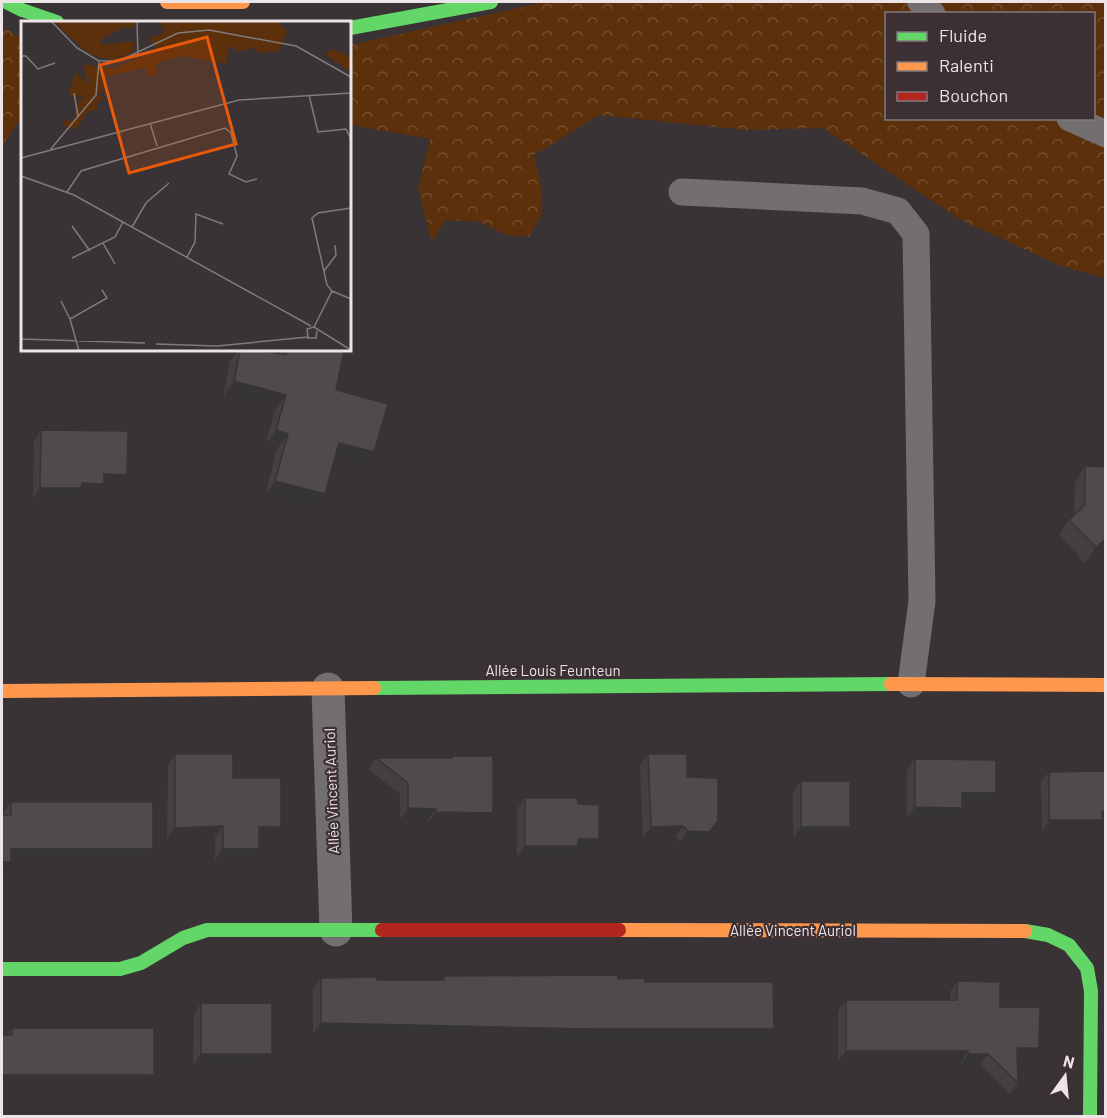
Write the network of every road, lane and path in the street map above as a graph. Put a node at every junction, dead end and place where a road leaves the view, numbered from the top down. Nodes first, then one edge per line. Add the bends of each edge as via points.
1 (6, 2) edge
2 (167, 2) edge
3 (243, 2) edge
4 (491, 2) edge
5 (392, 11) edge
6 (54, 21) edge
7 (351, 28) edge
8 (1074, 120) edge
9 (1106, 134) edge
10 (682, 192) dead end
11 (911, 684) junction
12 (1106, 685) edge
13 (328, 689) junction
14 (2, 691) edge
15 (336, 930) junction
16 (2, 969) edge
17 (1090, 1116) edge

1 - 6 street
2 - 3 street
4 - 5 street
5 - 7 street
8 - 9 lane
10 - 11 lane via 862,201 898,211 916,234 922,601
11 - 12 street, Allée Louis Feunteun
11 - 13 street, Allée Louis Feunteun
13 - 14 street, Allée Louis Feunteun
13 - 15 street, Allée Vincent Auriol
15 - 16 street, Allée Vincent Auriol via 207,930 183,938 141,963 120,969
15 - 17 street, Allée Vincent Auriol via 1017,930 1048,935 1069,945 1087,968 1091,991

